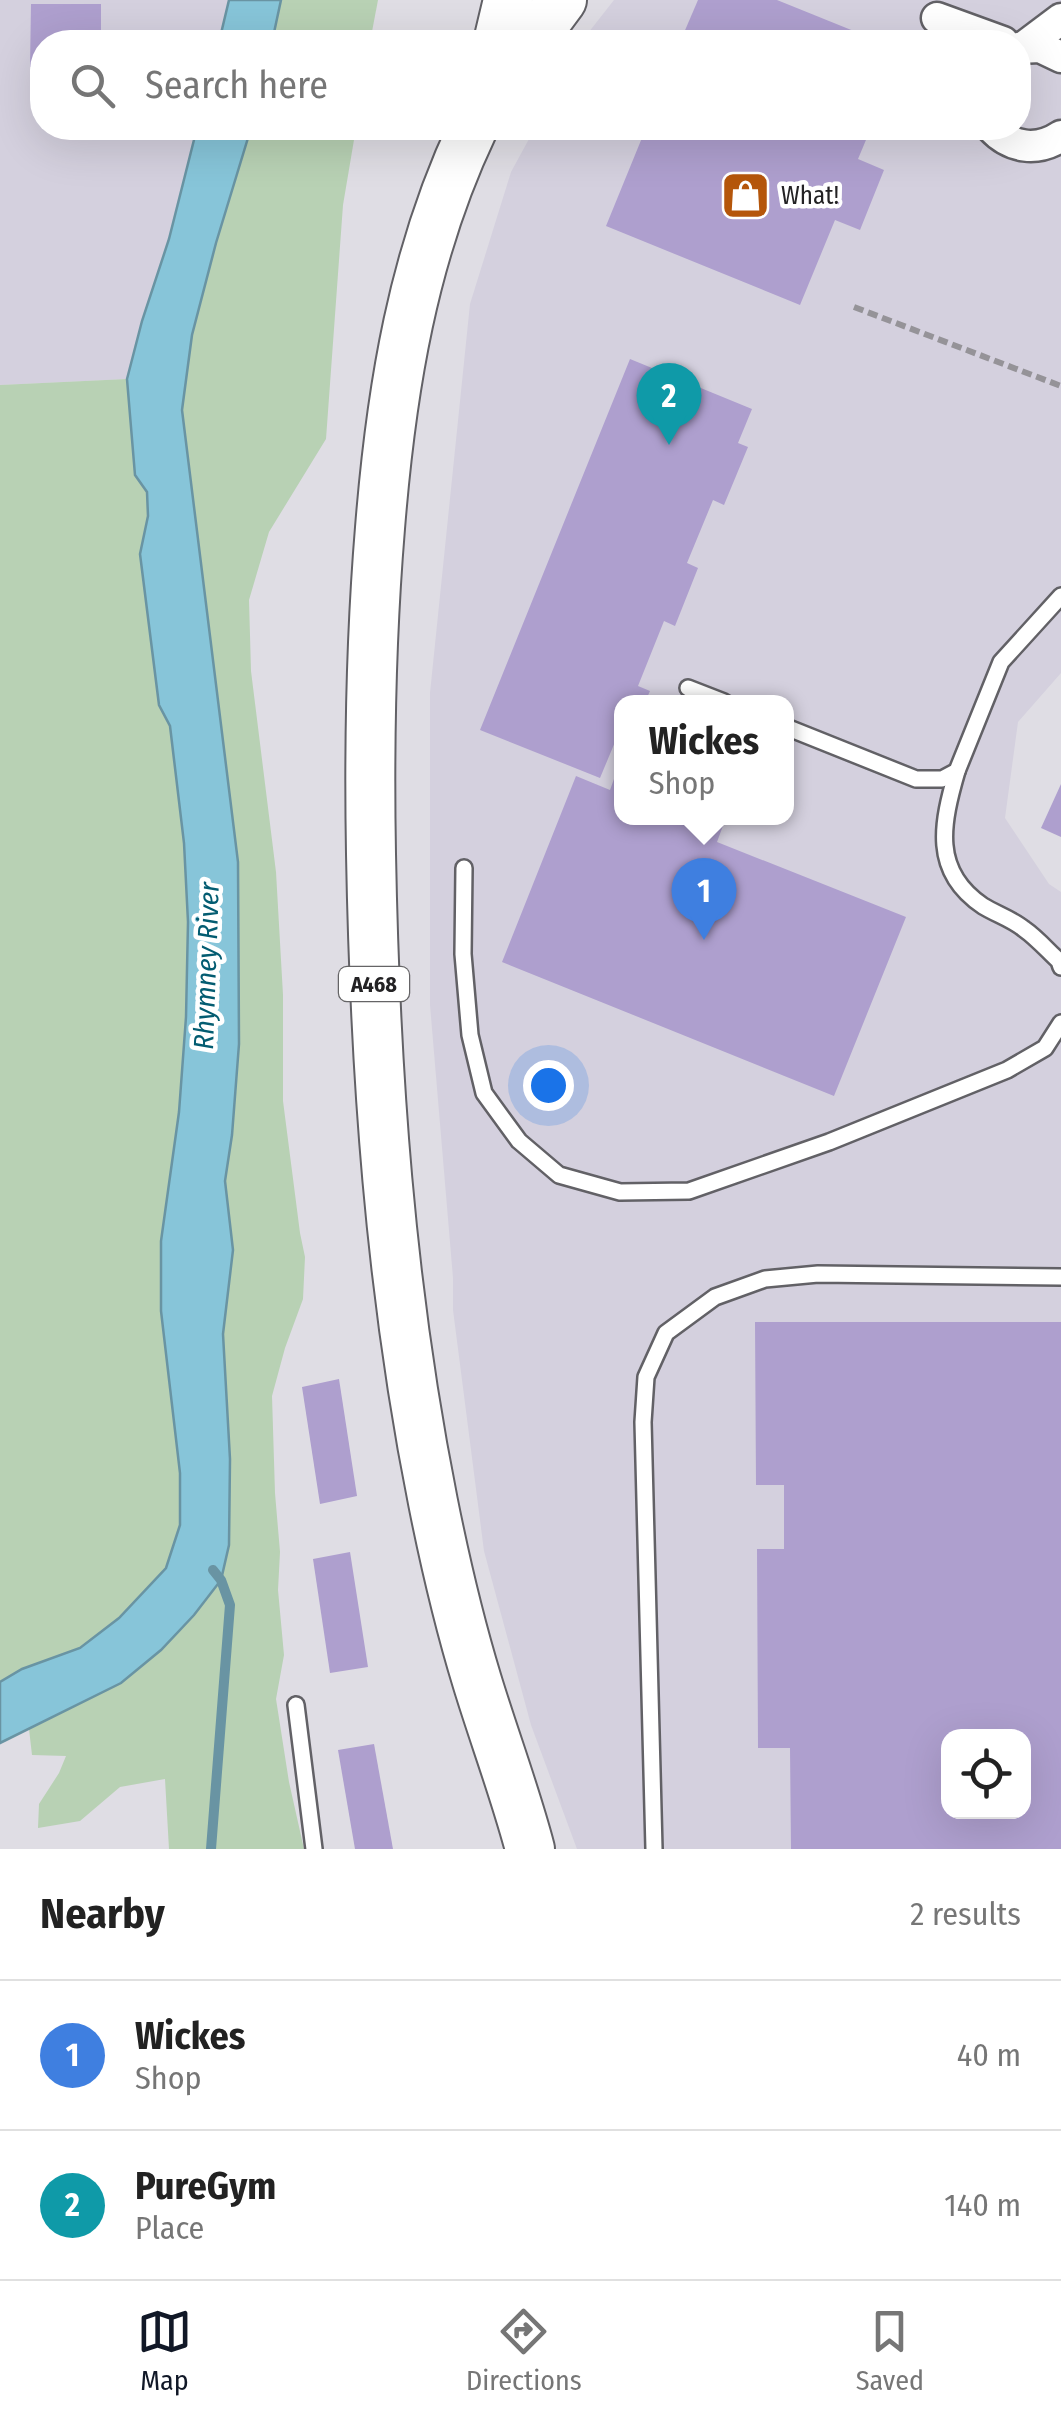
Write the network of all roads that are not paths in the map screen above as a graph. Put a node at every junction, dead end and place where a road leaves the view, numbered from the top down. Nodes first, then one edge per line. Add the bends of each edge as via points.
1 (508, 0) edge
2 (562, 0) edge
3 (1061, 19) edge
4 (936, 20) edge
5 (501, 30) edge
6 (540, 30) edge
7 (968, 30) edge
8 (1031, 36) edge
9 (1031, 46) edge
10 (1061, 57) edge
11 (1061, 136) edge
12 (468, 140) edge
13 (1006, 140) edge
14 (1061, 596) edge
15 (688, 688) dead end
16 (706, 695) edge
17 (794, 731) edge
18 (957, 772) junction
19 (464, 868) dead end
20 (1061, 968) edge
21 (1061, 1023) edge
22 (1061, 1277) edge
23 (296, 1706) dead end
24 (529, 1845) edge
25 (314, 1849) edge
26 (654, 1849) edge

1 - 5 main road
2 - 6 main road
3 - 8 street
4 - 7 street
9 - 10 street
11 - 13 street via 1036,146
12 - 24 main road, A468 via 419,275 388,438 372,682 374,979 393,1255 423,1446 456,1608
14 - 18 lane via 1000,662
15 - 16 lane
17 - 18 lane via 916,780
18 - 20 lane via 943,840 954,880 1023,928
19 - 21 lane via 468,1019 484,1093 519,1140 559,1175 620,1192 690,1191 828,1142 1007,1070 1045,1048
22 - 26 lane via 766,1279 715,1297 666,1334 646,1377 643,1422
23 - 25 lane

